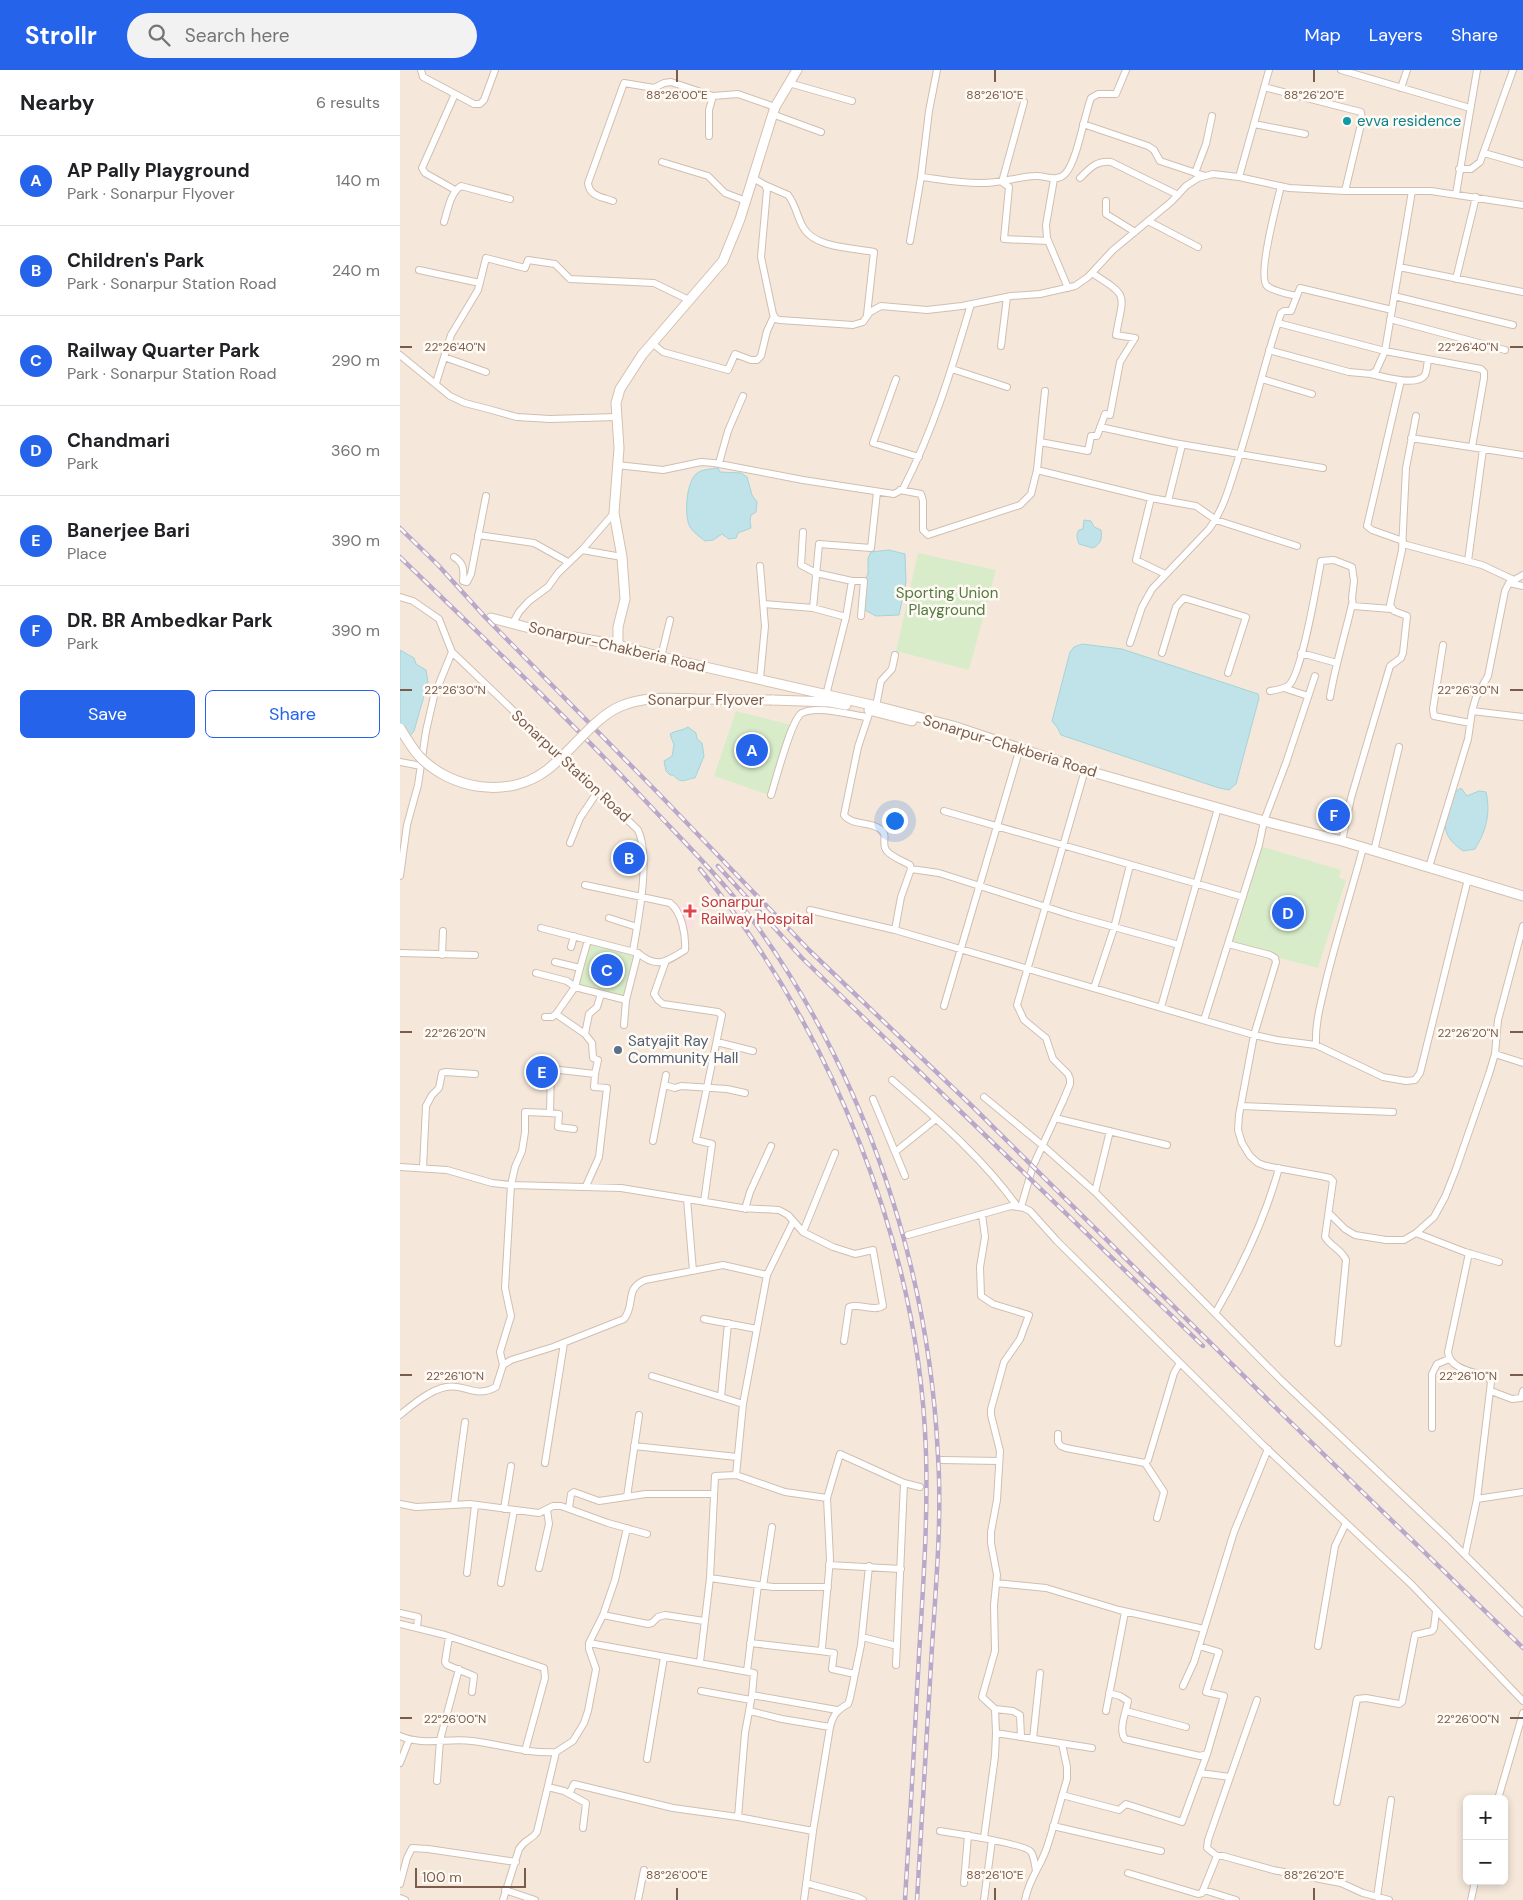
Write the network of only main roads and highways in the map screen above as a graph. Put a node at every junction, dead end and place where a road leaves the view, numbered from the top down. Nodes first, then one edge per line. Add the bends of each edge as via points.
1 (797, 70) edge
2 (491, 618) dead end
3 (618, 645) junction
4 (871, 711) junction
5 (941, 724) joint
6 (400, 728) edge
7 (1523, 896) edge

1 - 3 main road via 774,110 746,201 723,261 642,355 620,389 616,402 618,439 614,513 625,599 618,627
2 - 3 main road, Sonarpur-Chakberia Road
3 - 4 main road, Sonarpur-Chakberia Road via 826,695
4 - 5 main road, Sonarpur Flyover via 914,722
4 - 6 main road, Sonarpur Flyover, bridge via 830,702 661,698 633,702 601,719 547,770 529,780 481,787 442,774 419,756
5 - 7 main road, Sonarpur-Chakberia Road via 1085,770 1342,841

